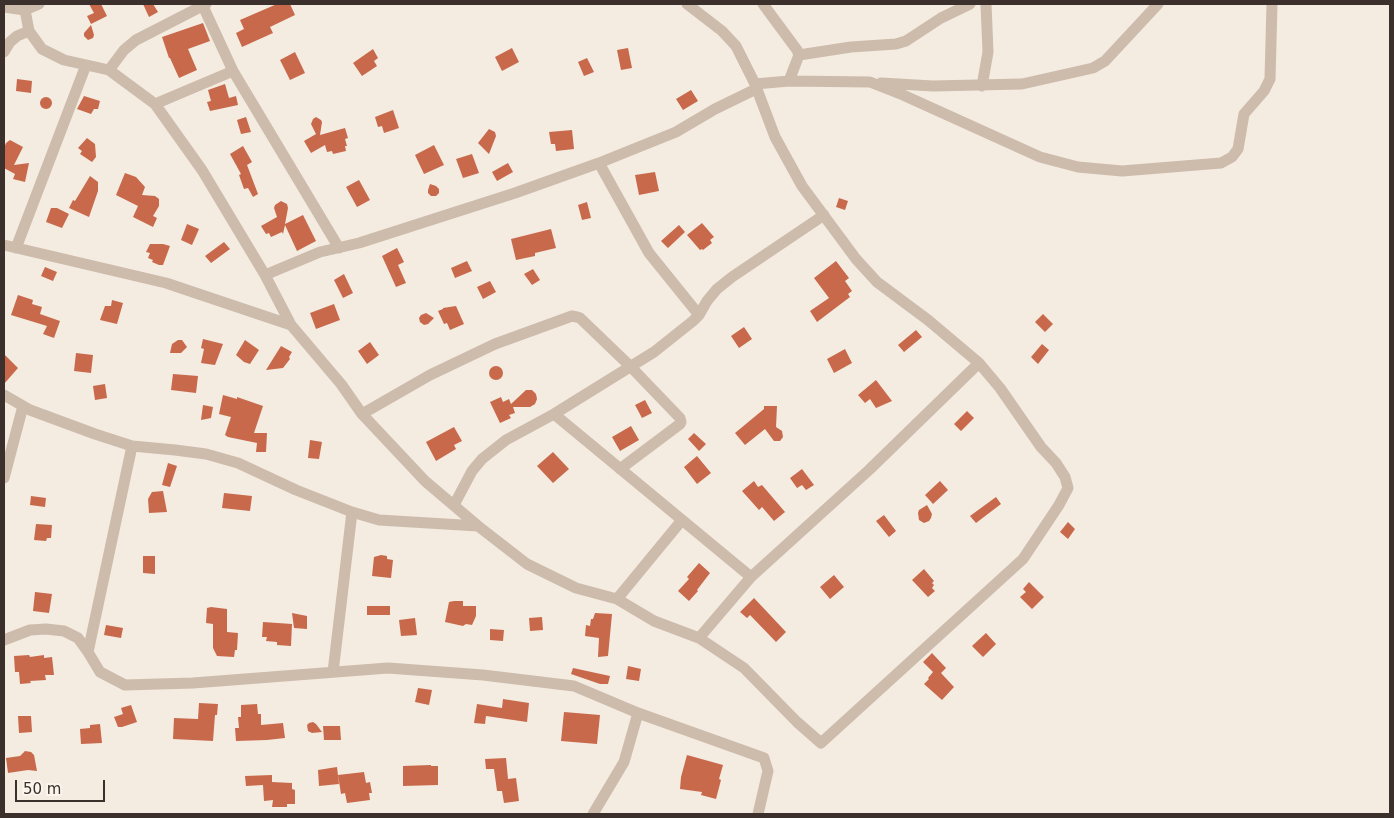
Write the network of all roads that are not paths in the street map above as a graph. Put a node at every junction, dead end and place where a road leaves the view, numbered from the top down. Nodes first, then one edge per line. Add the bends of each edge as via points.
1 (39, 4) edge
2 (204, 4) edge
3 (687, 4) edge
4 (763, 4) edge
5 (970, 4) edge
6 (986, 4) edge
7 (1158, 4) edge
8 (1272, 4) edge
9 (4, 7) edge
10 (25, 10) junction
11 (28, 32) junction
12 (4, 52) edge
13 (799, 55) junction
14 (86, 65) junction
15 (109, 70) junction
16 (234, 71) junction
17 (789, 82) junction
18 (870, 82) junction
19 (755, 86) junction
20 (982, 86) junction
21 (155, 104) junction
22 (599, 163) junction
23 (824, 216) junction
24 (4, 245) edge
25 (16, 248) junction
26 (339, 248) junction
27 (265, 275) junction
28 (699, 315) junction
29 (291, 325) junction
30 (980, 363) junction
31 (631, 367) junction
32 (4, 396) edge
33 (23, 406) junction
34 (362, 414) junction
35 (554, 414) junction
36 (132, 446) junction
37 (620, 468) junction
38 (4, 478) edge
39 (454, 505) junction
40 (352, 512) junction
41 (682, 520) junction
42 (478, 526) junction
43 (751, 577) junction
44 (617, 599) junction
45 (699, 638) junction
46 (4, 640) edge
47 (88, 652) junction
48 (333, 672) junction
49 (638, 713) junction
50 (593, 814) edge
51 (758, 814) edge

1 - 10 street
2 - 15 street via 136,40
2 - 16 street
3 - 19 street via 736,46
4 - 13 street
5 - 13 street via 896,44
6 - 20 street via 988,52
7 - 20 street via 1105,61 1092,68 1022,84
8 - 18 street via 1270,79 1244,114 1238,149 1221,163 1122,171 1078,167 1040,157
9 - 10 street
10 - 11 street
11 - 12 street via 17,36
11 - 14 street via 42,49 64,60
13 - 17 street
14 - 15 street
14 - 25 street
15 - 21 street
16 - 21 street
16 - 26 street
17 - 18 street
17 - 19 street
18 - 20 street
19 - 22 street via 676,132
19 - 23 street via 775,137 802,186
21 - 27 street via 202,170
22 - 26 street
22 - 28 street via 649,253
23 - 28 street via 732,277 717,289
23 - 30 street via 877,282
24 - 25 street
25 - 29 street via 166,283
26 - 27 street via 320,252
27 - 29 street
28 - 31 street
29 - 34 street
30 - 43 street
30 - 45 street via 1040,447 1066,477 1068,488 1023,559 821,743 744,668
31 - 34 street via 580,318 572,316 495,344 430,375
31 - 35 street
31 - 37 street via 681,422
32 - 33 street
33 - 36 street
33 - 38 street
34 - 39 street via 424,481
35 - 37 street
35 - 39 street via 506,440 482,459
36 - 40 street via 206,454 238,463
36 - 47 street
37 - 41 street
39 - 42 street
40 - 42 street via 379,520
40 - 48 street
41 - 43 street
41 - 44 street
42 - 44 street via 527,564 576,588
43 - 45 street
44 - 45 street via 654,621
46 - 47 street via 30,630 64,631 78,638
47 - 48 street via 100,672 125,684 193,683
48 - 49 street via 388,668 574,686
49 - 50 street via 624,762
49 - 51 street via 764,758 768,770

